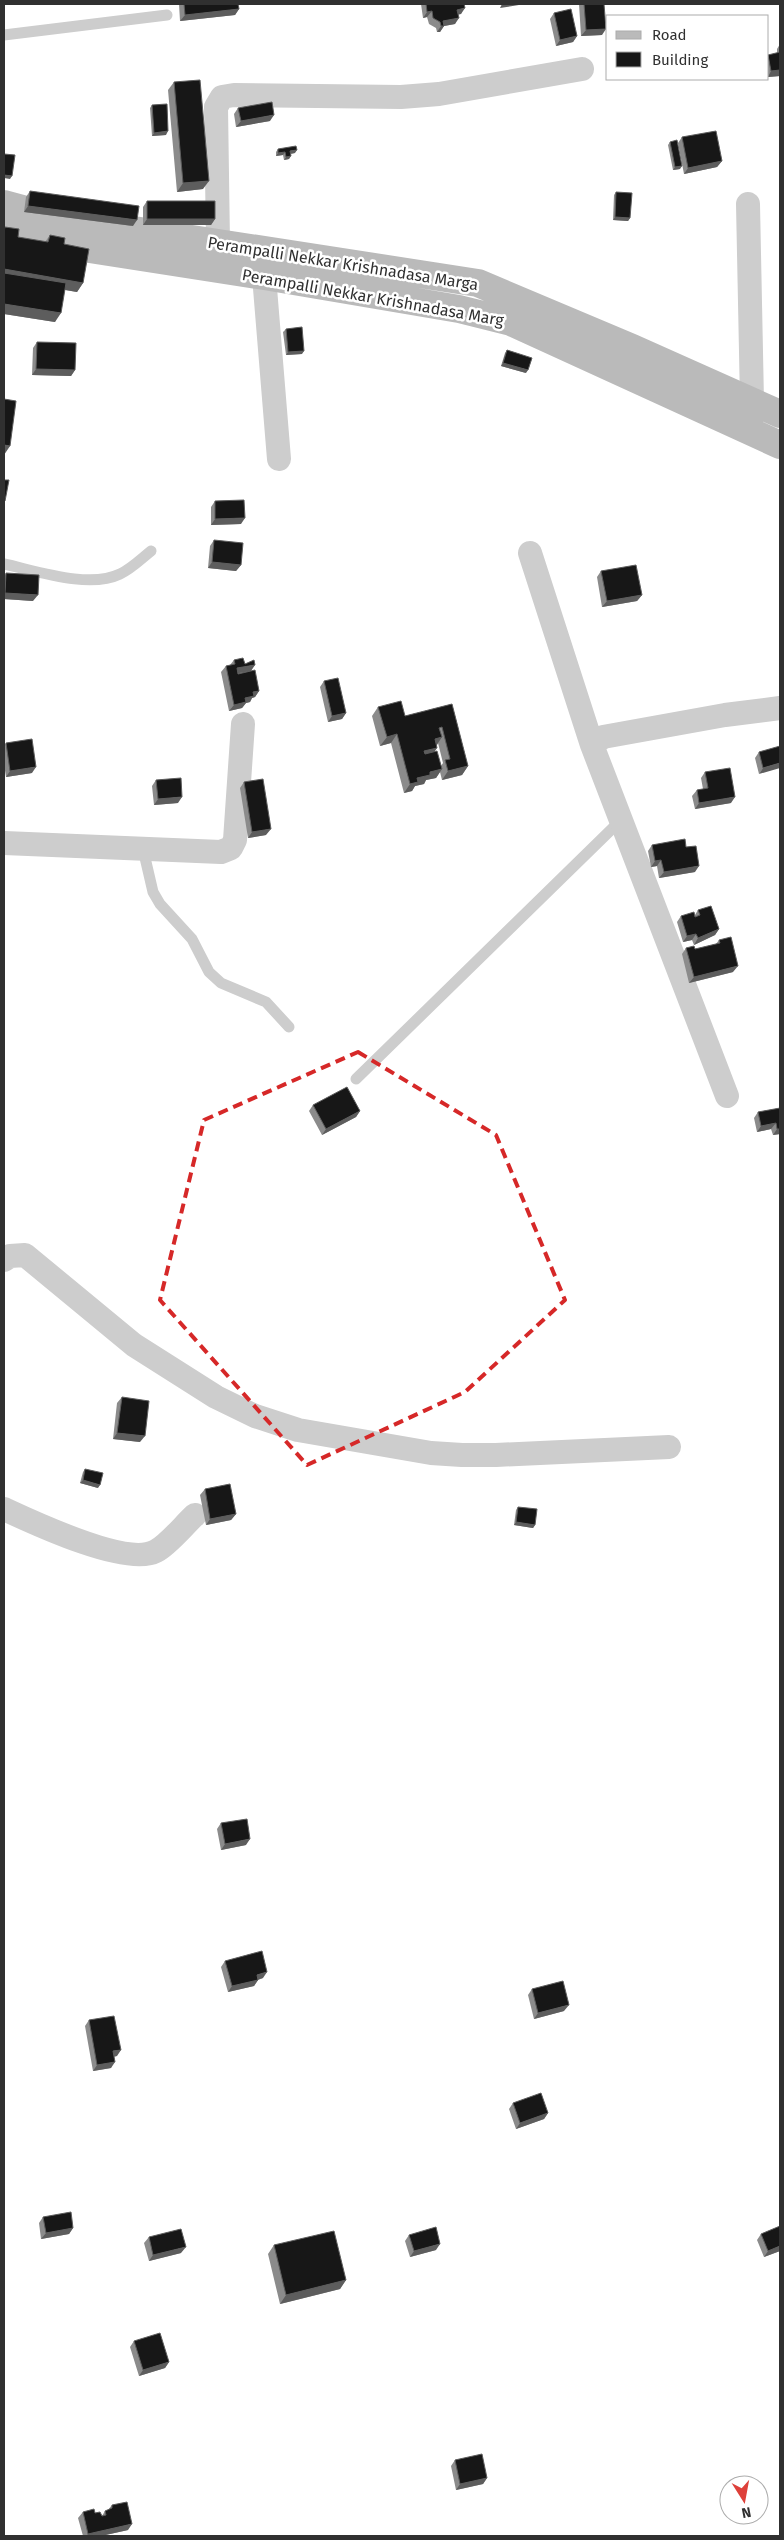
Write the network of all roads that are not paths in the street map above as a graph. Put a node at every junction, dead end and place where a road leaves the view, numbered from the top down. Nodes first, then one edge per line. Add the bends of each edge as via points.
1 (167, 15) dead end
2 (4, 35) edge
3 (582, 69) dead end
4 (4, 204) edge
5 (748, 204) dead end
6 (4, 230) edge
7 (218, 243) junction
8 (264, 276) junction
9 (752, 401) junction
10 (780, 414) edge
11 (780, 445) edge
12 (279, 459) dead end
13 (151, 551) dead end
14 (530, 553) dead end
15 (4, 564) edge
16 (780, 708) edge
17 (242, 724) dead end
18 (592, 745) junction
19 (620, 821) junction
20 (4, 843) edge
21 (143, 849) junction
22 (289, 1027) dead end
23 (356, 1079) dead end
24 (726, 1096) dead end
25 (4, 1260) edge
26 (669, 1447) dead end
27 (4, 1509) edge
28 (195, 1515) dead end

1 - 2 lane
3 - 7 street via 438,94 401,97 222,97 216,107
4 - 7 main road, Perampalli Nekkar Krishnadasa Marga via 56,218
5 - 9 street
6 - 8 main road, Perampalli Nekkar Krishnadasa Marg via 38,241
7 - 9 main road, Perampalli Nekkar Krishnadasa Marga via 478,283
8 - 11 main road, Perampalli Nekkar Krishnadasa Marg via 459,309 511,322
8 - 12 street
9 - 10 main road, Perampalli Nekkar Krishnadasa Marga
13 - 15 lane via 122,574 104,580 77,579
14 - 18 street
16 - 18 street via 602,737
17 - 21 street via 235,840 231,848 221,852
18 - 19 street
19 - 23 lane
19 - 24 street
20 - 21 street
21 - 22 lane via 160,904 192,939 209,972 220,983 266,1002
25 - 26 street via 10,1256 25,1255 142,1350 216,1397 254,1416 298,1430 431,1453 496,1455
27 - 28 street via 53,1533 129,1554 156,1551

